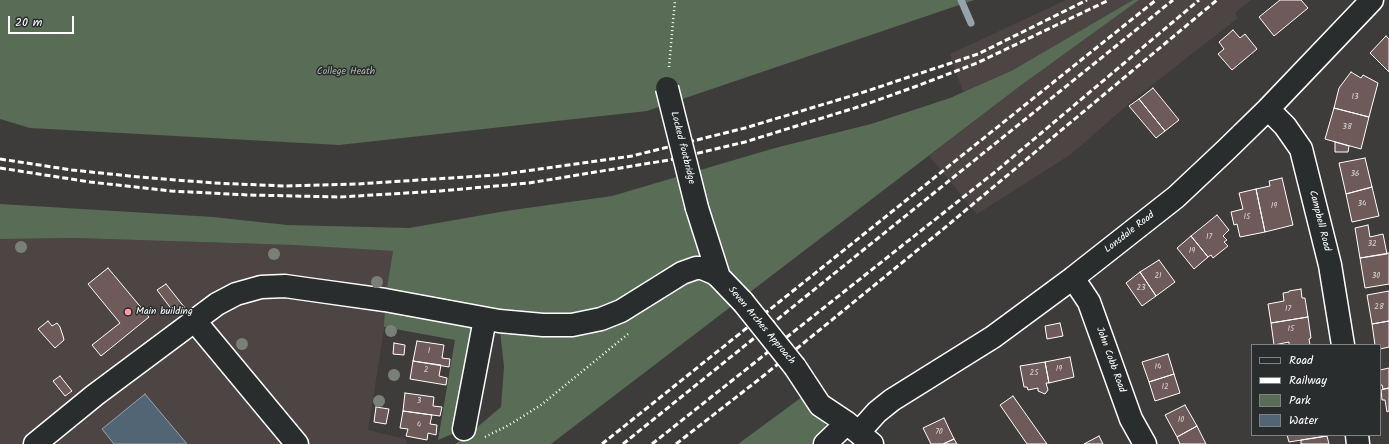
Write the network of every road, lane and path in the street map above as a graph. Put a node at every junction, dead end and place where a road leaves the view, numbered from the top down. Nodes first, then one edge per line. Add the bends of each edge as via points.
1 (675, 0) edge
2 (1372, 0) edge
3 (667, 88) joint
4 (1268, 109) junction
5 (719, 277) junction
6 (1073, 278) junction
7 (485, 318) junction
8 (194, 320) junction
9 (630, 332) dead end
10 (1343, 344) edge
11 (860, 433) edge
12 (472, 434) joint
13 (35, 444) edge
14 (296, 444) edge
15 (825, 444) edge
16 (1145, 444) edge

1 - 3 path
2 - 4 street, Lonsdale Road
3 - 5 street, Locked footbridge, bridge via 697,208
4 - 6 street, Lonsdale Road via 1176,197
4 - 10 street, Campbell Road via 1285,126 1301,149 1330,266
5 - 7 street, Seven Arches Approach via 702,268 687,270 621,311 601,319 572,325 521,323
5 - 11 street, Seven Arches Approach, bridge via 743,302 795,367 820,405
6 - 11 street, Lonsdale Road via 993,337 892,400 877,412
6 - 16 street, John Cobb Road via 1089,302 1131,419
7 - 8 street, Seven Arches Approach via 285,286 261,287 236,294
7 - 12 street
8 - 13 street, Seven Arches Approach
8 - 14 street
9 - 12 path via 541,405 509,425
11 - 15 street, Lonsdale Road

